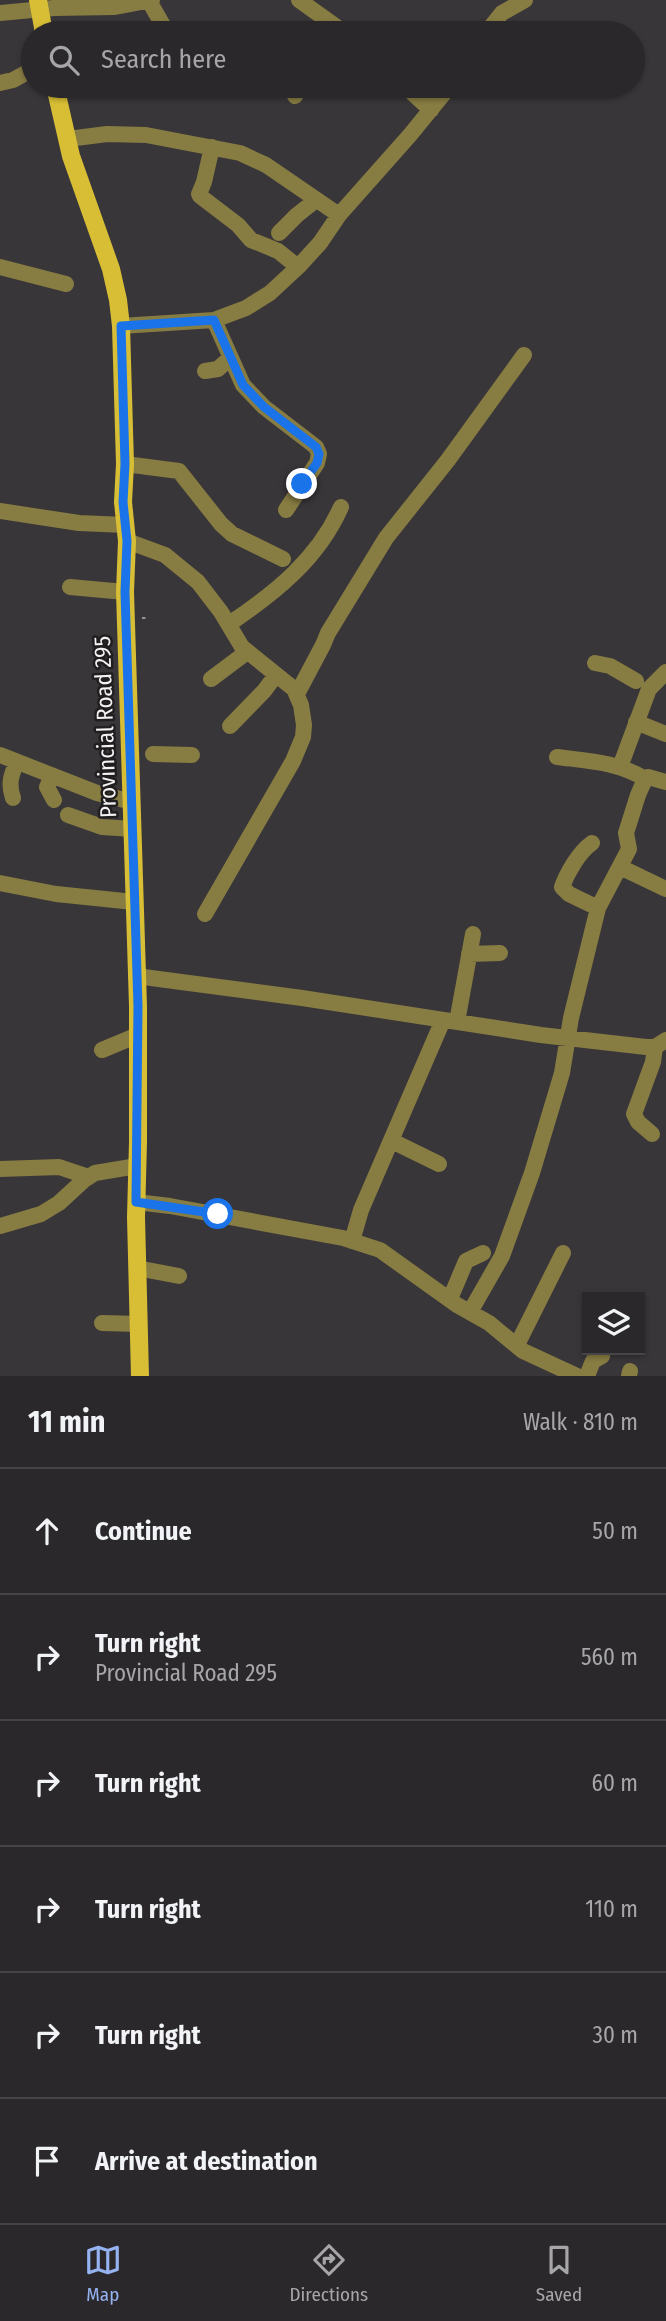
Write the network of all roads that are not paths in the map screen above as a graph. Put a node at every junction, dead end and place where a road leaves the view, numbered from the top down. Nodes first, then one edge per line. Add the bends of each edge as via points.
1 (299, 0) edge
2 (525, 0) edge
3 (150, 1) edge
4 (39, 5) edge
5 (0, 13) edge
6 (161, 21) edge
7 (327, 21) edge
8 (496, 21) edge
9 (21, 75) edge
10 (0, 83) edge
11 (58, 98) edge
12 (418, 98) edge
13 (440, 98) edge
14 (431, 110) junction
15 (68, 139) junction
16 (212, 147) junction
17 (316, 200) junction
18 (339, 215) junction
19 (279, 233) dead end
20 (0, 267) edge
21 (298, 267) junction
22 (66, 284) dead end
23 (214, 320) junction
24 (121, 326) junction
25 (524, 355) dead end
26 (230, 358) junction
27 (205, 371) dead end
28 (125, 464) junction
29 (341, 507) dead end
30 (286, 510) dead end
31 (0, 511) edge
32 (126, 533) junction
33 (283, 559) dead end
34 (70, 587) dead end
35 (125, 592) junction
36 (229, 624) junction
37 (247, 652) junction
38 (595, 663) dead end
39 (666, 672) edge
40 (276, 675) junction
41 (211, 679) dead end
42 (642, 685) junction
43 (297, 694) junction
44 (636, 722) junction
45 (230, 726) dead end
46 (666, 734) edge
47 (142, 753) junction
48 (0, 755) edge
49 (192, 755) dead end
50 (557, 757) dead end
51 (17, 762) junction
52 (621, 767) junction
53 (52, 776) junction
54 (645, 779) junction
55 (666, 782) edge
56 (13, 797) dead end
57 (54, 800) dead end
58 (132, 802) junction
59 (68, 815) dead end
60 (133, 829) junction
61 (592, 843) dead end
62 (620, 867) junction
63 (0, 883) edge
64 (666, 889) edge
65 (134, 902) junction
66 (598, 908) junction
67 (205, 914) dead end
68 (473, 934) dead end
69 (500, 953) dead end
70 (469, 954) junction
71 (135, 976) junction
72 (450, 1021) junction
73 (138, 1035) junction
74 (569, 1038) junction
75 (661, 1047) edge
76 (102, 1049) dead end
77 (652, 1134) dead end
78 (392, 1140) junction
79 (439, 1164) dead end
80 (137, 1166) junction
81 (0, 1168) edge
82 (89, 1177) junction
83 (136, 1202) junction
84 (0, 1226) edge
85 (352, 1241) junction
86 (483, 1253) dead end
87 (563, 1253) dead end
88 (137, 1268) junction
89 (179, 1276) dead end
90 (450, 1299) junction
91 (470, 1312) junction
92 (102, 1323) dead end
93 (139, 1324) junction
94 (517, 1345) junction
95 (602, 1356) dead end
96 (140, 1376) edge
97 (577, 1376) edge
98 (587, 1376) edge

1 - 7 street
2 - 8 street
3 - 4 street via 115,7
3 - 6 street
4 - 5 street
9 - 10 street
11 - 15 main road, Provincial Road 295
12 - 14 street
13 - 14 street
14 - 18 street
15 - 16 street via 146,135
15 - 24 main road, Provincial Road 295 via 111,269
16 - 17 street via 266,165
16 - 21 street via 200,196 251,240 278,251
17 - 18 street
17 - 19 street
18 - 21 street
20 - 22 street
21 - 23 street via 270,293
23 - 24 street
23 - 26 street
24 - 28 main road, Provincial Road 295
25 - 43 street via 386,538
26 - 27 street via 218,369
26 - 30 street via 243,385 319,454
28 - 32 main road, Provincial Road 295
28 - 33 street via 179,471 232,534
29 - 36 street via 333,538 269,597
31 - 32 street
32 - 35 main road, Provincial Road 295
32 - 36 street via 176,564 206,591
34 - 35 street
35 - 47 main road, Provincial Road 295
36 - 37 street
37 - 40 street
37 - 41 street
38 - 42 street via 610,666
39 - 42 street
40 - 43 street
40 - 45 street
42 - 44 street
43 - 67 street via 304,724 293,761
44 - 46 street
44 - 52 street
47 - 49 street
47 - 58 main road, Provincial Road 295
48 - 51 street
50 - 52 street
51 - 53 street
51 - 56 street via 10,777
52 - 54 street
53 - 57 street via 47,787
53 - 58 street
54 - 55 street
54 - 62 street via 626,833 629,849
58 - 60 main road, Provincial Road 295
59 - 60 street via 102,827
60 - 65 main road, Provincial Road 295
61 - 66 street via 562,887
62 - 64 street
62 - 66 street
63 - 65 street
65 - 71 main road, Provincial Road 295
66 - 74 street
68 - 70 street
69 - 70 street
70 - 72 street
71 - 72 street
71 - 73 main road, Provincial Road 295
72 - 74 street
72 - 78 street
73 - 76 street
73 - 80 main road, Provincial Road 295
74 - 75 street
74 - 91 street via 543,1139 502,1256
75 - 77 street via 634,1114
78 - 79 street
78 - 85 street
80 - 82 street
80 - 83 main road, Provincial Road 295
81 - 82 street via 59,1167
82 - 84 street via 41,1214
83 - 85 street
83 - 88 main road, Provincial Road 295
85 - 90 street via 380,1250
86 - 90 street via 467,1261
87 - 94 street
88 - 89 street
88 - 93 main road, Provincial Road 295
90 - 91 street
91 - 94 street
92 - 93 street
93 - 96 main road, Provincial Road 295
94 - 97 street
95 - 98 street via 593,1361

